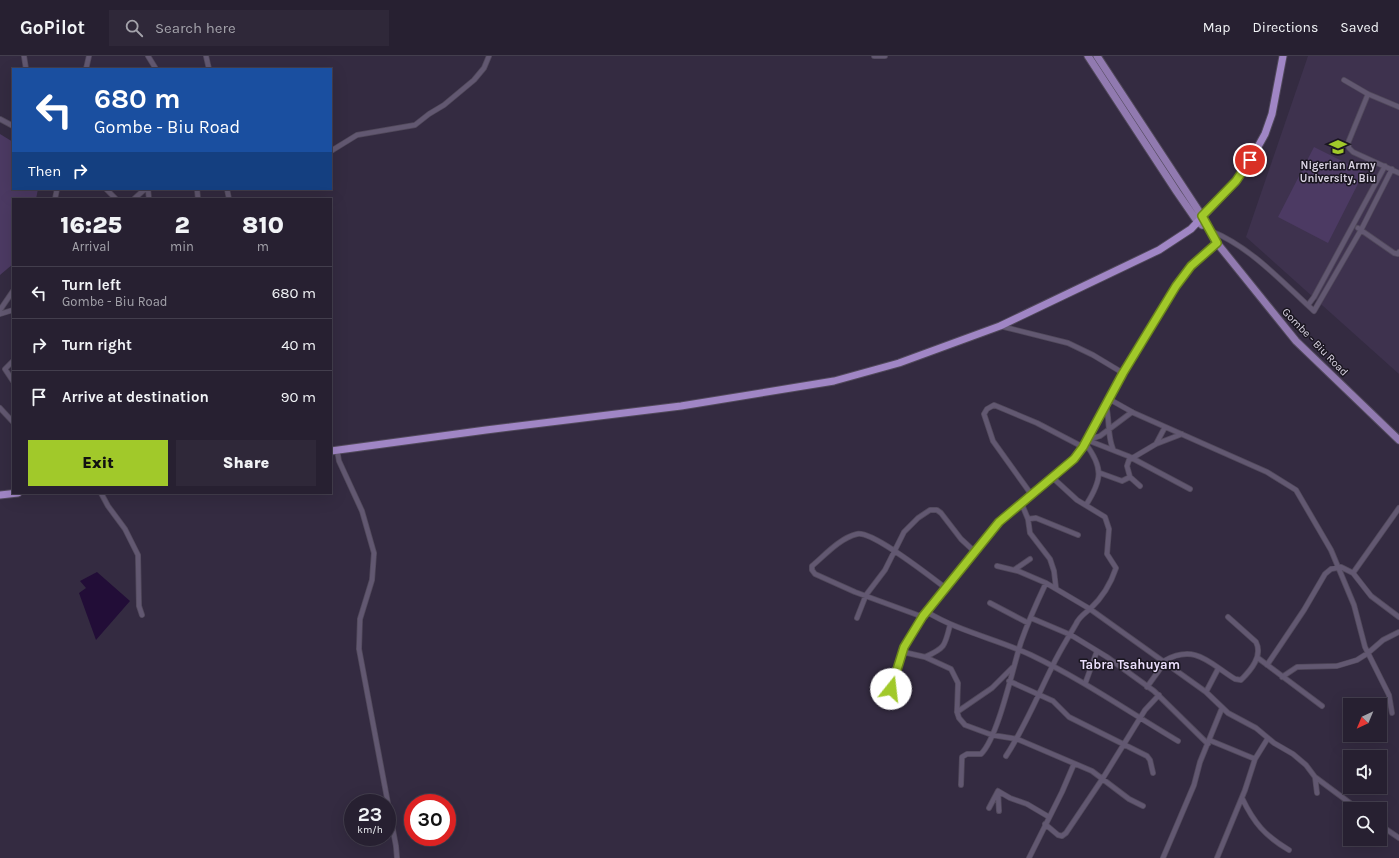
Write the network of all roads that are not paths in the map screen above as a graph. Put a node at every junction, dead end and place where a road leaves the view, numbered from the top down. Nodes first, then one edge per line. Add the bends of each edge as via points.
1 (24, 56) edge
2 (89, 56) edge
3 (148, 56) edge
4 (206, 56) edge
5 (489, 56) edge
6 (874, 56) edge
7 (885, 56) edge
8 (1088, 56) edge
9 (1097, 56) edge
10 (1283, 56) edge
11 (26, 68) edge
12 (86, 68) edge
13 (155, 68) edge
14 (209, 68) edge
15 (1344, 80) dead end
16 (1368, 94) junction
17 (1399, 107) edge
18 (0, 119) edge
19 (12, 125) edge
20 (332, 150) edge
21 (1385, 166) junction
22 (1392, 169) junction
23 (1399, 173) edge
24 (107, 190) edge
25 (146, 190) edge
26 (115, 198) edge
27 (135, 198) edge
28 (1200, 218) junction
29 (1354, 225) junction
30 (1361, 230) junction
31 (1210, 231) junction
32 (1217, 243) junction
33 (1399, 252) edge
34 (12, 292) edge
35 (1308, 305) junction
36 (0, 310) edge
37 (12, 310) edge
38 (0, 314) edge
39 (1000, 326) junction
40 (12, 362) edge
41 (1123, 373) junction
42 (12, 380) edge
43 (1109, 399) junction
44 (1106, 405) junction
45 (0, 408) edge
46 (1132, 412) junction
47 (12, 421) edge
48 (1165, 427) junction
49 (1109, 430) junction
50 (1182, 434) junction
51 (1399, 440) edge
52 (1085, 443) junction
53 (1156, 444) junction
54 (1113, 449) junction
55 (333, 450) edge
56 (1131, 458) junction
57 (1100, 472) junction
58 (1130, 477) junction
59 (1053, 478) junction
60 (1140, 486) dead end
61 (1190, 489) dead end
62 (12, 494) edge
63 (102, 494) edge
64 (1031, 494) junction
65 (0, 495) edge
66 (1021, 502) junction
67 (1086, 505) junction
68 (1399, 508) edge
69 (1028, 519) junction
70 (1078, 535) dead end
71 (974, 551) junction
72 (896, 553) junction
73 (1030, 559) dead end
74 (997, 566) dead end
75 (1338, 568) junction
76 (1014, 570) junction
77 (1353, 573) junction
78 (1046, 583) junction
79 (1056, 588) junction
80 (947, 589) junction
81 (866, 595) junction
82 (990, 603) dead end
83 (1090, 609) junction
84 (927, 612) junction
85 (142, 615) dead end
86 (923, 616) junction
87 (1228, 617) dead end
88 (1399, 617) edge
89 (857, 618) dead end
90 (1030, 620) junction
91 (950, 625) junction
92 (1399, 632) edge
93 (1071, 635) junction
94 (1019, 649) junction
95 (1097, 651) junction
96 (903, 652) junction
97 (1368, 653) junction
98 (925, 657) junction
99 (1258, 658) junction
100 (1164, 662) junction
101 (1267, 664) junction
102 (1052, 666) junction
103 (1012, 668) junction
104 (1218, 668) junction
105 (895, 672) junction
106 (1282, 677) junction
107 (1009, 681) junction
108 (1084, 684) junction
109 (1147, 687) junction
110 (1206, 692) junction
111 (874, 694) dead end
112 (1040, 694) junction
113 (1159, 695) junction
114 (895, 701) dead end
115 (1322, 706) dead end
116 (1222, 708) junction
117 (956, 712) junction
118 (1392, 712) dead end
119 (1141, 718) junction
120 (992, 735) junction
121 (1268, 738) junction
122 (1017, 739) junction
123 (1178, 741) dead end
124 (1208, 742) junction
125 (1124, 743) junction
126 (1006, 756) dead end
127 (1255, 759) junction
128 (1074, 764) junction
129 (1154, 773) dead end
130 (1315, 777) junction
131 (1103, 778) junction
132 (961, 785) dead end
133 (998, 791) junction
134 (1317, 793) dead end
135 (1242, 798) junction
136 (1349, 802) edge
137 (1143, 806) dead end
138 (989, 808) dead end
139 (998, 811) dead end
140 (1049, 817) junction
141 (1046, 824) junction
142 (1387, 830) edge
143 (1399, 838) edge
144 (1289, 850) dead end
145 (397, 858) edge
146 (1029, 858) edge
147 (1163, 858) edge
148 (1217, 858) edge

1 - 11 street
2 - 12 street
3 - 13 street
4 - 14 street
5 - 20 street via 484,68 474,80 415,125 356,135
6 - 7 street
8 - 28 main road
9 - 28 main road
10 - 28 highway via 1272,114 1265,134 1236,181
15 - 16 street
16 - 17 street
16 - 21 street via 1348,143 1349,148
18 - 19 street
21 - 22 street
21 - 29 street
22 - 23 street
22 - 30 street
24 - 26 street
25 - 27 street
28 - 31 main road, Gombe - Biu Road
28 - 39 highway via 1191,229 1159,250
29 - 30 street
29 - 35 street
30 - 33 street via 1394,253
30 - 35 street via 1314,311
31 - 32 main road, Gombe - Biu Road
31 - 35 street via 1221,235 1251,255
32 - 41 street via 1191,266 1176,286
32 - 51 main road, Gombe - Biu Road via 1296,341
34 - 36 street
37 - 38 street
39 - 41 street via 1068,344
39 - 55 highway via 899,363 834,381 681,406
40 - 42 street via 5,369
41 - 43 street
43 - 44 street
43 - 46 street
44 - 49 street
44 - 52 street
45 - 47 street
46 - 48 street
46 - 49 street
48 - 50 street
48 - 53 street
49 - 52 street
49 - 54 street
50 - 53 street
50 - 75 street via 1267,472 1296,490 1331,550
52 - 54 street
52 - 57 street via 1093,453
52 - 59 street via 1068,465
52 - 64 street via 994,405 987,409 984,414 992,441
53 - 56 street
54 - 56 street
55 - 145 street via 362,511 374,554 372,580 360,619 359,649
56 - 58 street via 1127,466
56 - 61 street
57 - 58 street via 1122,480
57 - 67 street via 1095,491
58 - 60 street
59 - 64 street
59 - 67 street
62 - 65 highway
63 - 85 street via 125,529 138,555 139,606
64 - 66 street
66 - 69 street
66 - 71 street via 999,522
67 - 83 street via 1105,517 1109,529 1107,554 1116,568 1112,579
68 - 77 street
69 - 70 street via 1036,518
69 - 79 street via 1030,532 1050,559
71 - 72 street via 937,510 930,510 904,532
71 - 80 street
72 - 80 street
72 - 81 street
72 - 81 street via 865,533 857,533 844,540 812,566 815,574
73 - 76 street
74 - 76 street
75 - 77 street
75 - 97 street via 1354,605
75 - 101 street via 1324,574 1304,610
76 - 78 street
77 - 88 street via 1371,596
78 - 79 street
78 - 90 street
79 - 83 street
80 - 84 street
81 - 86 street
81 - 89 street
82 - 90 street
83 - 93 street via 1081,615
83 - 100 street
84 - 86 street
84 - 91 street
86 - 96 street
87 - 99 street via 1256,642 1259,647
90 - 93 street
90 - 94 street
91 - 94 street
91 - 98 street via 947,642
92 - 97 street via 1383,640
93 - 95 street
93 - 102 street
94 - 102 street
94 - 103 street
95 - 108 street
95 - 109 street
96 - 98 street
96 - 105 street
97 - 106 street via 1357,660 1337,666 1297,667
97 - 118 street via 1389,695
98 - 117 street via 951,669 956,677
99 - 101 street
99 - 104 street via 1241,680
100 - 104 street via 1176,655 1198,656 1204,657
100 - 109 street
100 - 110 street
101 - 106 street
102 - 108 street
102 - 112 street
103 - 107 street
103 - 117 street via 992,688
104 - 110 street
105 - 111 street
105 - 114 street via 890,686
106 - 115 street
107 - 112 street
107 - 120 street
108 - 119 street
109 - 113 street
110 - 116 street
112 - 122 street
112 - 125 street via 1053,701 1069,718
113 - 119 street
113 - 124 street
116 - 121 street
116 - 124 street
117 - 120 street via 965,725
119 - 123 street
119 - 125 street
120 - 122 street
120 - 132 street via 981,754 967,754 962,757
121 - 127 street
121 - 130 street via 1302,761
122 - 126 street
122 - 128 street
124 - 127 street
124 - 147 street via 1194,785
125 - 129 street via 1147,756
125 - 131 street
127 - 135 street
128 - 131 street
128 - 140 street
130 - 134 street
130 - 136 street
131 - 137 street via 1129,799
131 - 141 street via 1066,833 1058,835
133 - 138 street
133 - 139 street
133 - 140 street
135 - 144 street via 1256,824 1273,841
135 - 148 street
140 - 141 street
141 - 146 street
142 - 143 street

